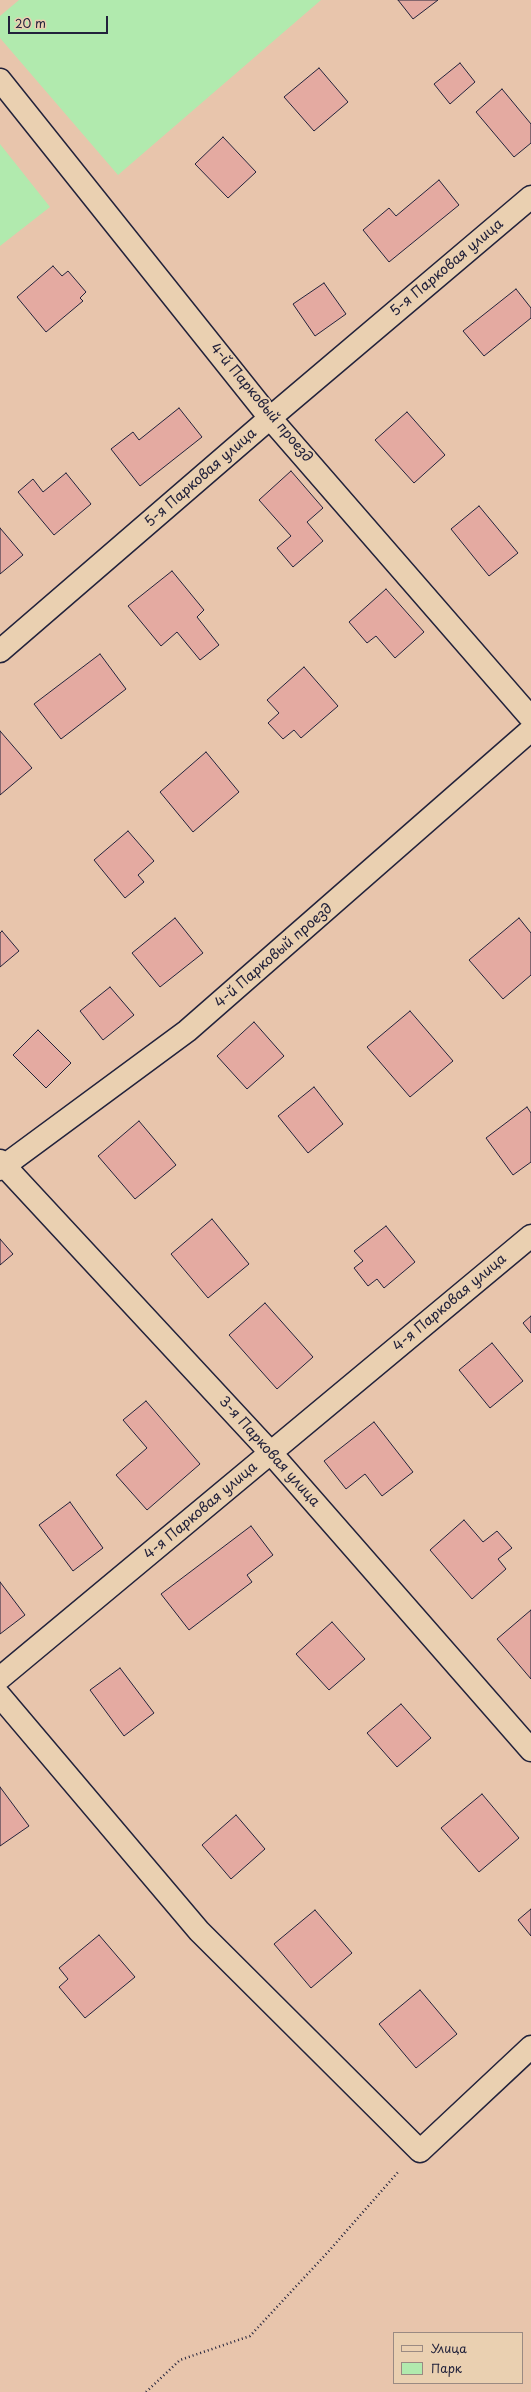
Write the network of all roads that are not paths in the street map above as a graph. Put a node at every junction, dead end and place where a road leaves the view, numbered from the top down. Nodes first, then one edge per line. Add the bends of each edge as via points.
1 (0, 80) edge
2 (531, 197) edge
3 (270, 418) junction
4 (0, 651) edge
5 (531, 718) edge
6 (531, 730) edge
7 (1, 1166) edge
8 (531, 1236) edge
9 (271, 1453) junction
10 (0, 1678) edge
11 (0, 1696) edge
12 (531, 1750) edge
13 (531, 2047) edge

1 - 3 street, 4-й Парковый проезд
2 - 3 street, 5-я Парковая улица
3 - 4 street, 5-я Парковая улица
3 - 5 street, 4-й Парковый проезд
6 - 7 street, 4-й Парковый проезд via 187,1030
7 - 9 street, 3-я Парковая улица
8 - 9 street, 4-я Парковая улица
9 - 10 street, 4-я Парковая улица
9 - 12 street, 3-я Парковая улица
11 - 13 street via 199,1931 420,2151

